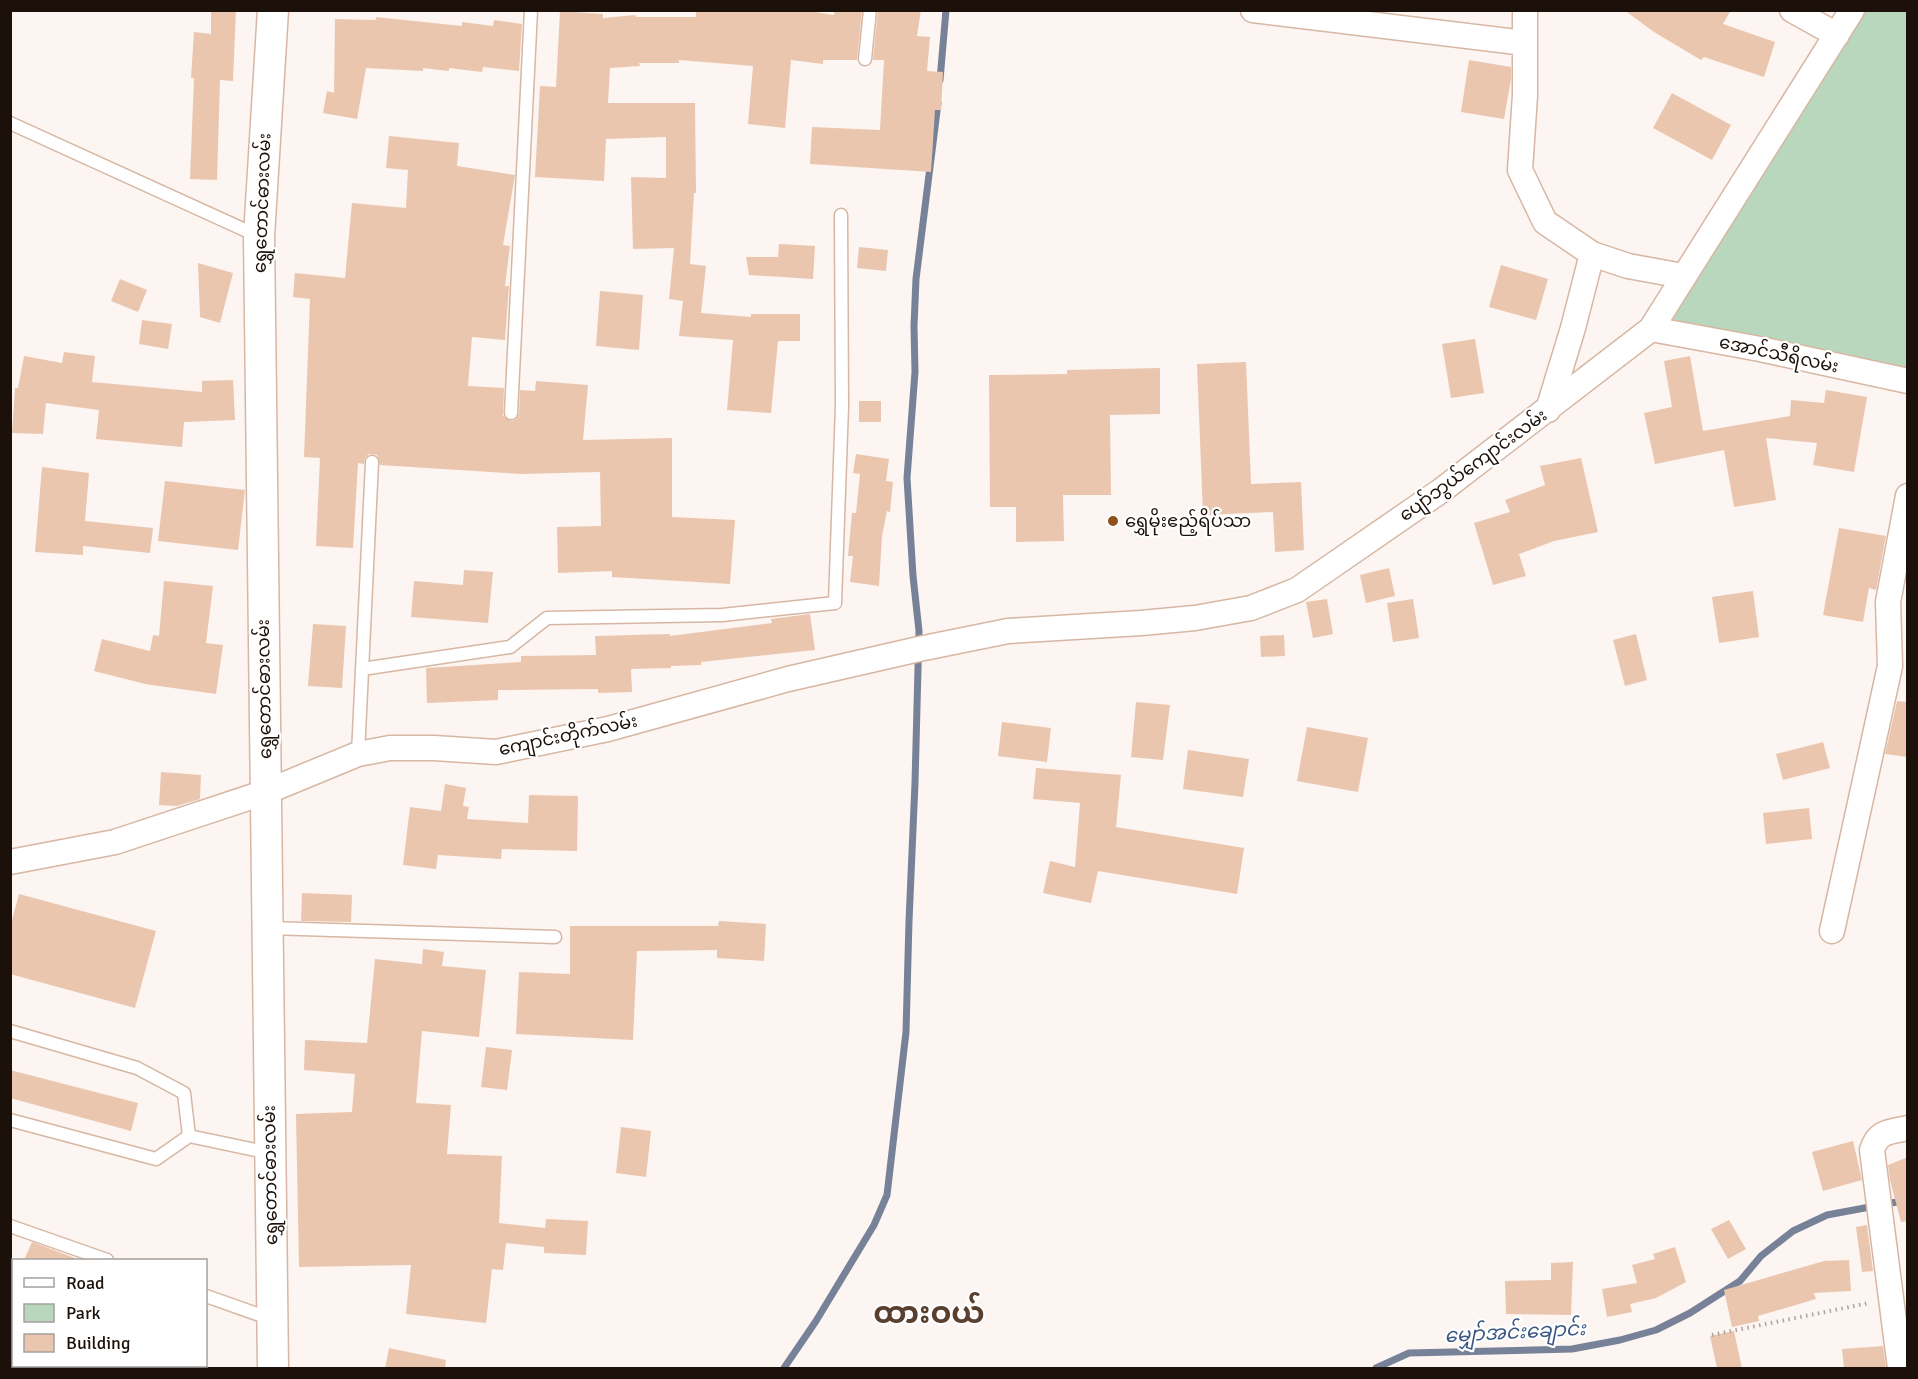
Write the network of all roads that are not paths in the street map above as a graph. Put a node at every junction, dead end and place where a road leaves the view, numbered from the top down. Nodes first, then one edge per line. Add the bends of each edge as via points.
1 (273, 10) edge
2 (531, 10) edge
3 (870, 10) edge
4 (1252, 10) edge
5 (1525, 10) edge
6 (1792, 10) edge
7 (1852, 10) edge
8 (1837, 35) junction
9 (1525, 43) junction
10 (865, 59) dead end
11 (10, 123) edge
12 (841, 215) dead end
13 (259, 236) junction
14 (1592, 254) junction
15 (1683, 276) junction
16 (1651, 329) junction
17 (1908, 381) edge
18 (1548, 410) junction
19 (511, 413) dead end
20 (372, 462) dead end
21 (1908, 496) edge
22 (919, 649) joint
23 (362, 669) junction
24 (358, 754) junction
25 (266, 792) junction
26 (10, 862) edge
27 (268, 928) junction
28 (1832, 931) dead end
29 (555, 937) dead end
30 (10, 1031) edge
31 (10, 1120) edge
32 (1908, 1128) edge
33 (189, 1136) junction
34 (270, 1153) junction
35 (10, 1226) edge
36 (104, 1259) edge
37 (207, 1296) edge
38 (272, 1320) junction
39 (273, 1368) edge
40 (1900, 1368) edge

1 - 13 street, ရွှေတောင်ဓားလမ်း
2 - 19 lane
3 - 10 lane
4 - 9 street
5 - 9 street
6 - 8 street
7 - 8 street, ပျော်ဘွယ်ကျောင်းလမ်း
8 - 15 street, ပျော်ဘွယ်ကျောင်းလမ်း
9 - 14 street via 1526,95 1520,171 1545,222
11 - 13 lane
12 - 23 lane via 842,406 835,603 722,615 547,618 510,647
13 - 25 street, ရွှေတောင်ဓားလမ်း
14 - 15 street via 1628,266
14 - 18 street
15 - 16 street, ပျော်ဘွယ်ကျောင်းလမ်း
16 - 17 street, အောင်သီရိလမ်း
16 - 18 street, ပျော်ဘွယ်ကျောင်းလမ်း
18 - 22 street, ပျော်ဘွယ်ကျောင်းလမ်း via 1442,490 1297,590 1251,608 1195,618 1008,631
20 - 23 lane
21 - 28 street via 1888,602 1890,666
22 - 24 street, ကျောင်းတိုက်လမ်း via 788,679 608,729 496,752 390,748
23 - 24 lane
24 - 25 street, ကျောင်းတိုက်လမ်း
25 - 26 street, ကျောင်းတိုက်လမ်း via 115,842
25 - 27 street, ရွှေတောင်ဓားလမ်း
27 - 29 lane
27 - 34 street, ရွှေတောင်ဓားလမ်း
30 - 33 lane via 137,1068 184,1093
31 - 33 lane via 156,1159
32 - 40 street via 1884,1133 1875,1139 1872,1150
33 - 34 lane
34 - 38 street, ရွှေတောင်ဓားလမ်း
35 - 36 lane
37 - 38 lane
38 - 39 street, ရွှေတောင်ဓားလမ်း

